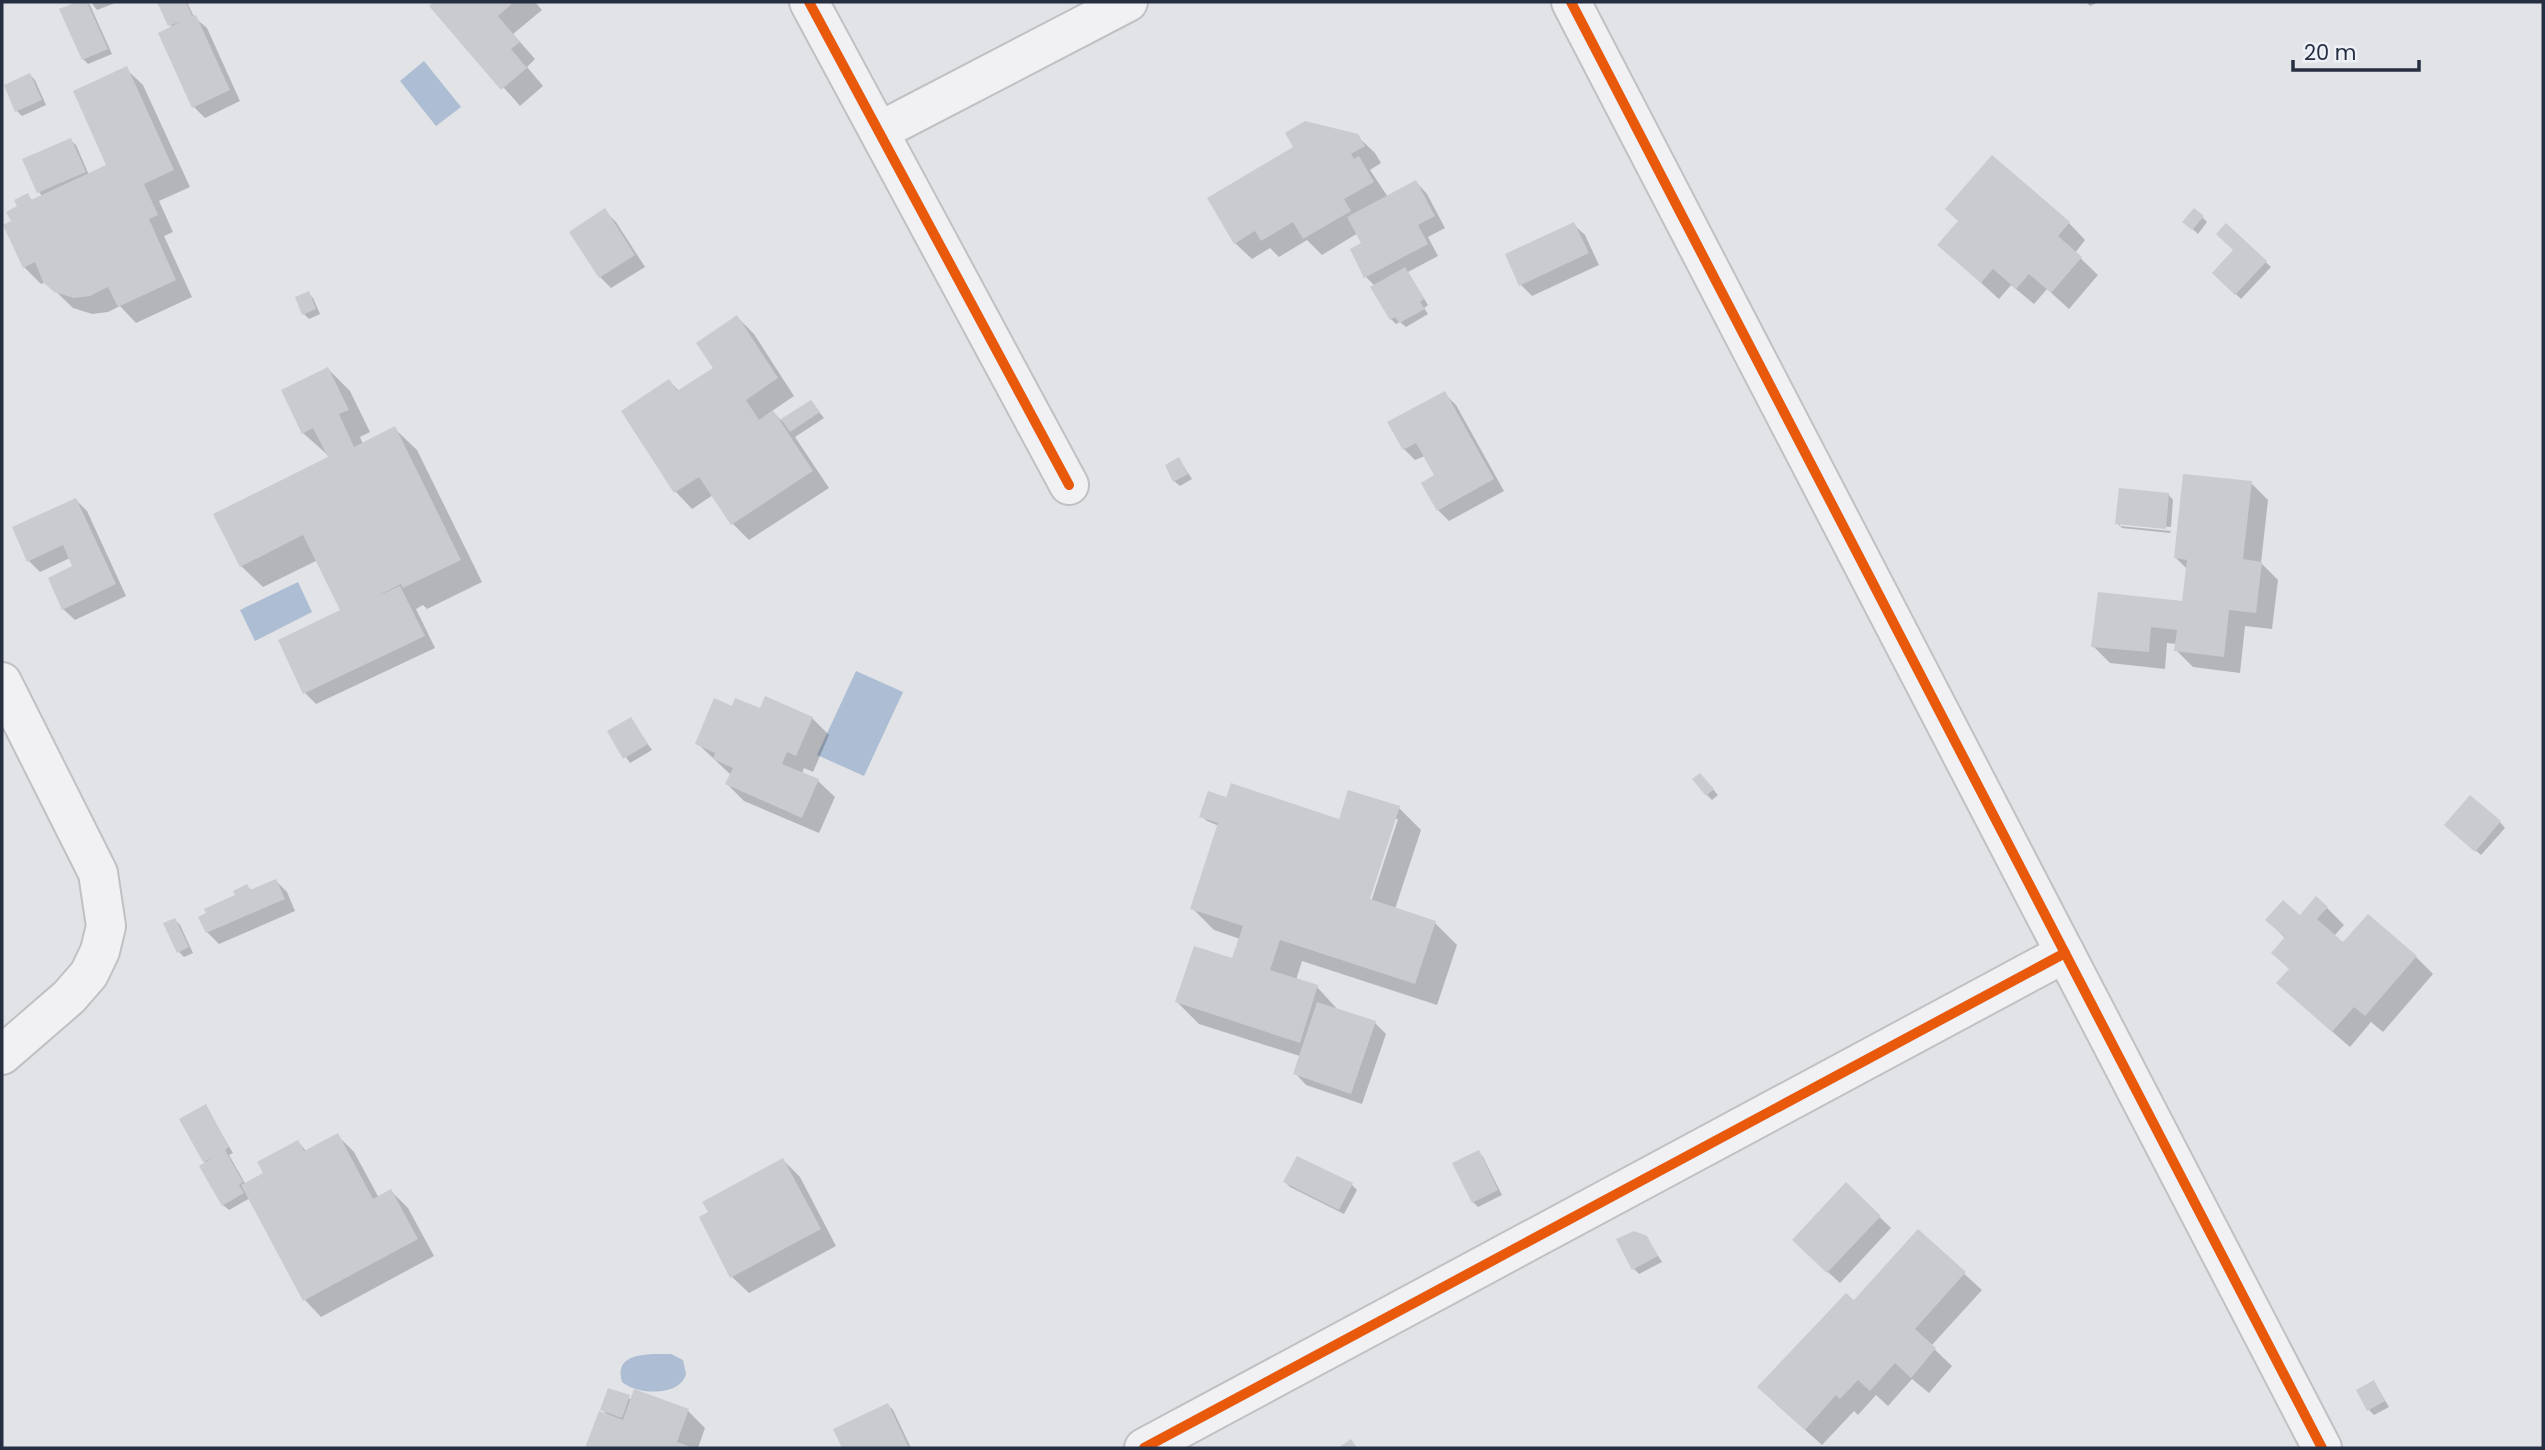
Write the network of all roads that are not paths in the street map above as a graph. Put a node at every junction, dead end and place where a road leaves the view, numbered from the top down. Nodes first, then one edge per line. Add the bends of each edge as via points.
1 (808, 2) edge
2 (1129, 2) edge
3 (1570, 2) edge
4 (880, 131) junction
5 (1069, 485) dead end
6 (2, 682) edge
7 (2065, 953) junction
8 (2, 1055) edge
9 (1144, 1448) edge
10 (2322, 1448) edge

1 - 4 street
2 - 4 street
3 - 7 street
4 - 5 street
6 - 8 street via 98,873 106,926 89,974
7 - 9 street
7 - 10 street

